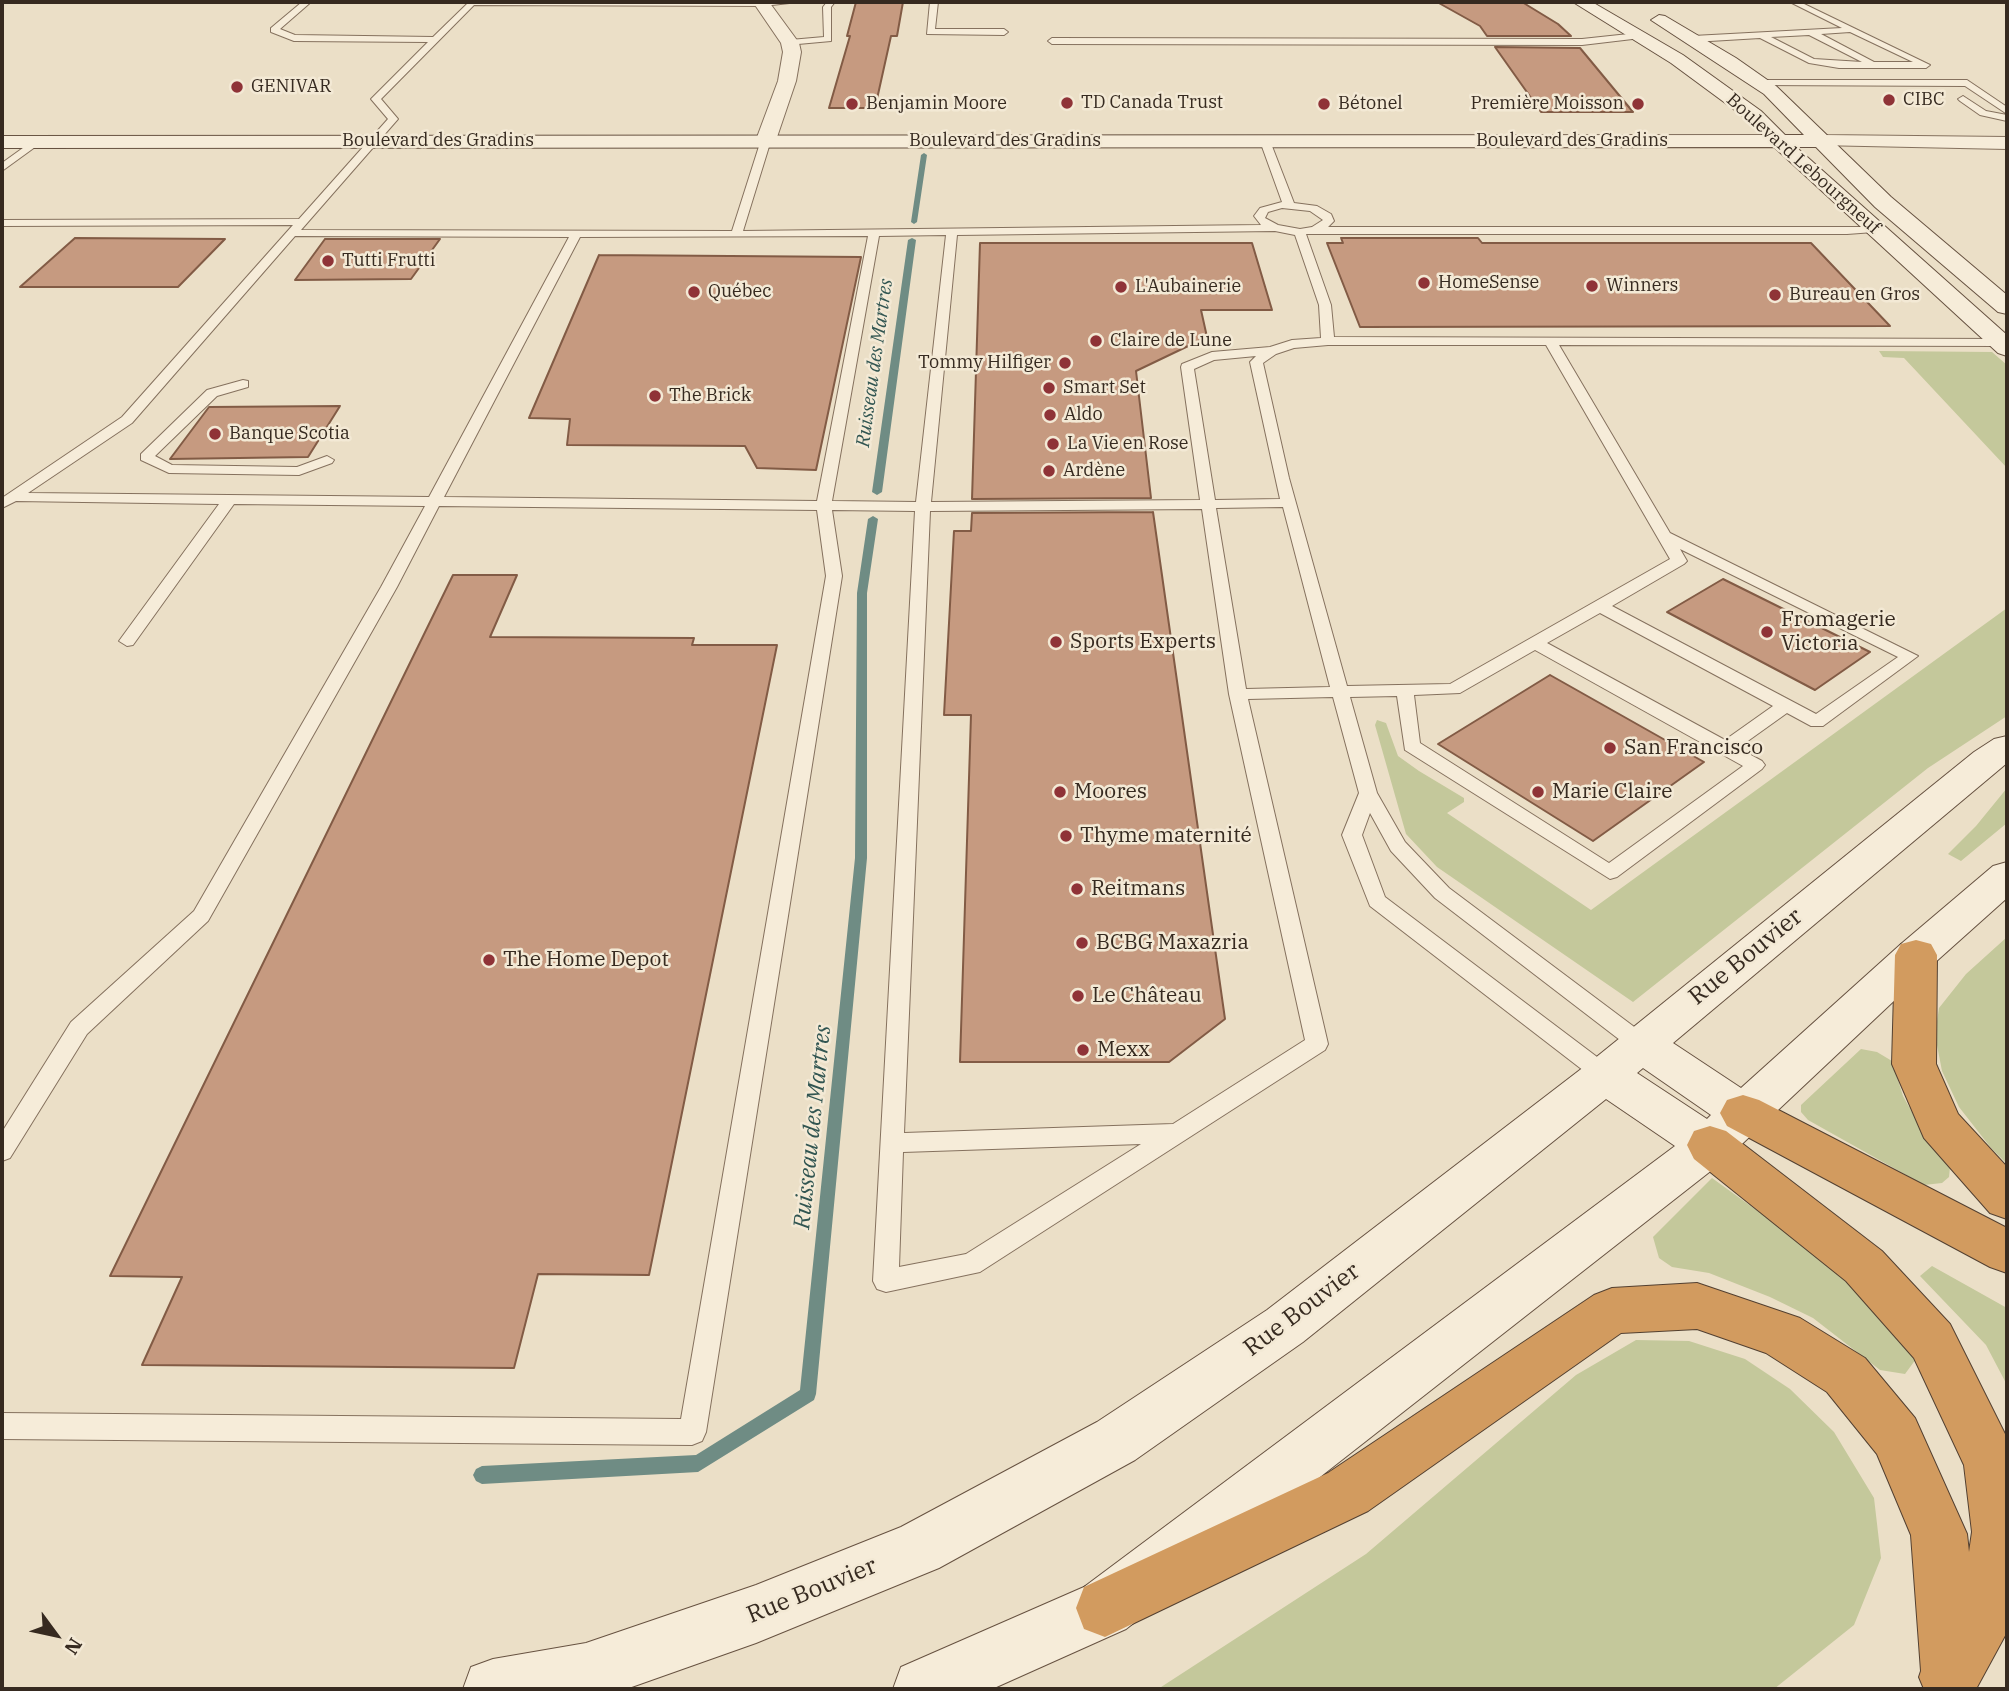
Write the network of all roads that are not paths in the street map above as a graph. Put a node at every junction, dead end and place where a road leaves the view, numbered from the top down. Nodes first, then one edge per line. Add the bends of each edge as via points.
1 (307, 2) edge
2 (794, 2) edge
3 (831, 2) edge
4 (934, 2) edge
5 (1581, 2) edge
6 (1794, 2) edge
7 (762, 3) edge
8 (1643, 11) dead end
9 (1852, 30) junction
10 (1004, 32) dead end
11 (1811, 33) junction
12 (1761, 35) junction
13 (1638, 36) junction
14 (1693, 39) junction
15 (435, 40) junction
16 (1052, 41) dead end
17 (790, 43) junction
18 (1874, 65) junction
19 (1760, 83) junction
20 (1943, 83) junction
21 (1954, 92) dead end
22 (1963, 99) dead end
23 (2007, 111) edge
24 (2007, 118) edge
25 (766, 140) junction
26 (372, 141) junction
27 (1265, 141) junction
28 (1781, 141) junction
29 (1824, 141) junction
30 (2, 142) edge
31 (37, 142) junction
32 (2007, 143) edge
33 (2, 168) edge
34 (1289, 205) junction
35 (301, 222) junction
36 (4, 225) edge
37 (1275, 228) junction
38 (1874, 229) junction
39 (1315, 230) junction
40 (577, 232) junction
41 (874, 232) junction
42 (952, 232) junction
43 (1300, 232) junction
44 (291, 233) junction
45 (736, 234) junction
46 (2007, 307) edge
47 (1328, 341) junction
48 (1551, 343) junction
49 (2004, 345) edge
50 (1272, 351) junction
51 (243, 384) dead end
52 (327, 460) dead end
53 (8, 500) edge
54 (229, 500) junction
55 (436, 500) junction
56 (1289, 503) junction
57 (1209, 504) junction
58 (824, 505) junction
59 (921, 506) junction
60 (1667, 537) junction
61 (1600, 606) junction
62 (127, 641) dead end
63 (1535, 643) junction
64 (1405, 691) junction
65 (1238, 694) junction
66 (1339, 694) junction
67 (1786, 705) junction
68 (2007, 747) edge
69 (1726, 748) junction
70 (1368, 793) junction
71 (2007, 876) edge
72 (1916, 955) junction
73 (1623, 1059) junction
74 (1727, 1129) junction
75 (1178, 1133) junction
76 (892, 1143) junction
77 (2, 1151) edge
78 (2007, 1199) edge
79 (2007, 1252) edge
80 (2, 1426) edge
81 (1105, 1608) junction
82 (1942, 1682) edge
83 (493, 1689) edge
84 (923, 1689) edge

1 - 15 lane via 274,30 293,38
2 - 7 lane
3 - 17 lane via 827,7 828,39
4 - 10 lane via 930,32
5 - 13 street, Boulevard Lebourgneuf
6 - 9 lane
7 - 15 lane via 472,3
7 - 17 street
8 - 14 street, Boulevard Lebourgneuf
9 - 11 lane
9 - 18 lane via 1926,65
11 - 12 lane
11 - 18 lane
12 - 14 lane
12 - 18 lane via 1812,61
13 - 16 lane via 1582,42
13 - 28 street, Boulevard Lebourgneuf via 1711,82
14 - 19 street, Boulevard Lebourgneuf
15 - 26 lane via 376,99 393,119
17 - 25 street via 787,81
19 - 20 lane
19 - 29 street, Boulevard Lebourgneuf
20 - 21 lane
20 - 23 lane via 1967,83
22 - 24 lane via 1983,113
25 - 26 street, Boulevard des Gradins
25 - 27 street, Boulevard des Gradins
25 - 45 lane
26 - 31 street, Boulevard des Gradins
26 - 35 lane
27 - 28 street, Boulevard des Gradins
27 - 34 lane
28 - 29 street, Boulevard des Gradins
28 - 38 street, Boulevard Lebourgneuf
29 - 32 street, Boulevard des Gradins
29 - 46 street, Boulevard Lebourgneuf via 1883,202
30 - 31 street, Boulevard des Gradins
31 - 33 lane
34 - 37 lane via 1271,207 1259,216
34 - 39 lane via 1312,208 1327,216 1326,225
35 - 36 lane
35 - 44 lane
37 - 42 lane
37 - 43 lane
38 - 39 lane
38 - 49 street, Boulevard Lebourgneuf
39 - 43 lane
40 - 44 lane
40 - 45 lane
40 - 55 lane
41 - 42 lane
41 - 45 lane
41 - 58 lane
42 - 59 lane
43 - 47 lane via 1325,304
44 - 53 lane via 127,420
47 - 48 lane
47 - 50 lane
48 - 49 lane
48 - 60 lane
50 - 56 lane via 1256,362
50 - 57 lane via 1212,356 1187,367
51 - 52 lane via 212,393 146,457 169,469 299,471
53 - 54 lane
54 - 55 lane
54 - 62 lane
55 - 58 lane
55 - 77 lane via 201,916 79,1028
56 - 57 lane
56 - 66 lane
57 - 59 lane
57 - 65 lane
58 - 59 lane
58 - 80 lane via 834,576 692,1432
59 - 76 lane
60 - 61 lane via 1679,561
60 - 67 lane via 1910,656 1817,722
61 - 63 lane
61 - 67 lane
63 - 64 lane via 1454,689
63 - 69 lane
64 - 66 lane
64 - 69 lane via 1411,746 1610,872 1756,765
65 - 66 lane
65 - 75 lane via 1317,1044
66 - 70 lane
67 - 69 lane
68 - 73 street, Rue Bouvier
70 - 73 lane via 1398,846 1442,893
70 - 73 lane via 1352,835 1377,901
71 - 72 street
72 - 74 street
72 - 78 highway via 1914,1064 1940,1125
73 - 74 street
73 - 83 street, Rue Bouvier via 1285,1326 1116,1441 919,1548 769,1609 586,1673
74 - 79 highway
74 - 81 street
74 - 82 highway via 1932,1341 1992,1463 2000,1532 1993,1600
75 - 76 lane
75 - 76 lane via 971,1264 886,1281
81 - 82 highway via 1348,1492 1612,1311 1698,1306 1783,1335 1846,1375 1896,1436 1939,1534
81 - 84 street

